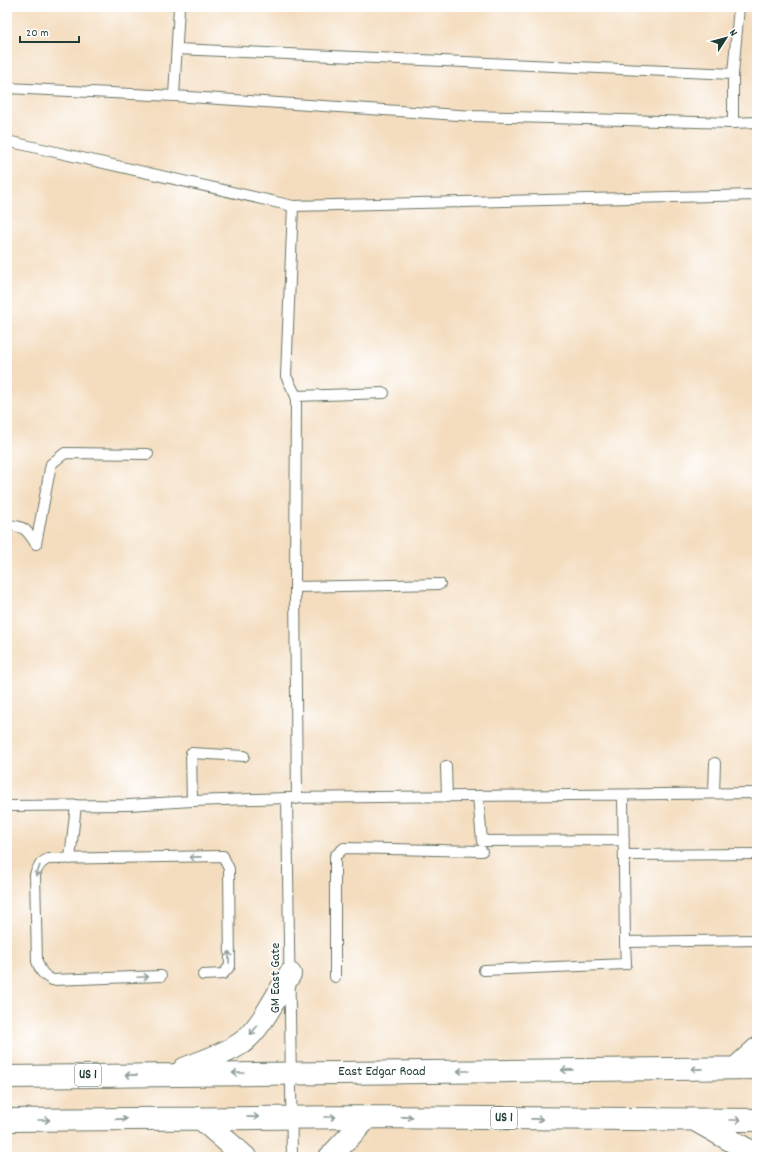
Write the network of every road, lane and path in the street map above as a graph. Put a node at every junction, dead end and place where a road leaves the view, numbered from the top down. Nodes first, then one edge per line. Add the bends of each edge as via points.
1 (179, 7) edge
2 (739, 7) edge
3 (177, 49) junction
4 (733, 74) junction
5 (7, 88) edge
6 (174, 96) junction
7 (757, 122) edge
8 (733, 123) junction
9 (7, 141) edge
10 (757, 195) edge
11 (293, 206) junction
12 (384, 393) dead end
13 (296, 396) junction
14 (148, 454) dead end
15 (7, 525) edge
16 (440, 584) dead end
17 (295, 587) junction
18 (244, 756) dead end
19 (715, 762) dead end
20 (446, 766) dead end
21 (757, 792) edge
22 (714, 793) junction
23 (623, 794) junction
24 (478, 796) junction
25 (447, 797) junction
26 (292, 799) junction
27 (192, 801) junction
28 (76, 805) junction
29 (7, 806) edge
30 (624, 840) junction
31 (482, 851) dead end
32 (757, 854) edge
33 (625, 855) junction
34 (70, 859) junction
35 (757, 940) edge
36 (625, 942) junction
37 (484, 970) dead end
38 (290, 974) junction
39 (203, 975) dead end
40 (161, 976) dead end
41 (335, 977) dead end
42 (757, 1049) edge
43 (746, 1068) edge
44 (291, 1073) junction
45 (170, 1074) junction
46 (7, 1077) edge
47 (291, 1117) junction
48 (368, 1117) junction
49 (200, 1118) junction
50 (7, 1120) edge
51 (694, 1120) junction
52 (757, 1120) edge
53 (757, 1156) edge
54 (245, 1157) edge
55 (292, 1157) edge
56 (330, 1157) edge

1 - 3 lane
2 - 4 lane
3 - 4 lane
3 - 6 lane
4 - 8 lane
5 - 6 lane
6 - 8 lane via 473,116
7 - 8 lane
9 - 11 lane
10 - 11 lane
11 - 13 lane via 286,376
12 - 13 lane
13 - 17 lane, GM East Gate
14 - 15 lane via 65,453 51,464 36,544 27,530
16 - 17 lane
17 - 26 lane, GM East Gate
18 - 27 lane via 191,753
19 - 22 lane
20 - 25 lane
21 - 22 lane
22 - 23 lane
23 - 24 lane
23 - 30 lane
24 - 25 lane
24 - 30 lane via 482,842
25 - 26 lane
26 - 27 lane
26 - 38 lane, GM East Gate
27 - 28 lane
28 - 29 lane
28 - 34 lane
30 - 33 lane
31 - 41 lane via 344,848 335,856
32 - 33 lane
33 - 36 lane
39 -> 34 lane via 223,974 230,966 228,869 223,856
34 -> 40 lane via 44,861 36,869 37,961 40,970 52,980
35 - 36 lane
36 - 37 lane via 626,964
38 - 44 lane, GM East Gate
38 -> 45 highway via 258,1027 241,1043 218,1056
42 - 43 highway
43 -> 44 highway, East Edgar Road / US 1
44 -> 45 highway, East Edgar Road / US 1
44 - 47 lane, GM East Gate
45 -> 46 highway, East Edgar Road / US 1
47 -> 48 highway, US 1
49 -> 47 highway, US 1
47 - 55 lane, GM East Gate
48 -> 51 highway, US 1
48 - 56 highway
50 -> 49 highway, US 1
49 - 54 highway
51 -> 52 highway, US 1
51 - 53 highway

